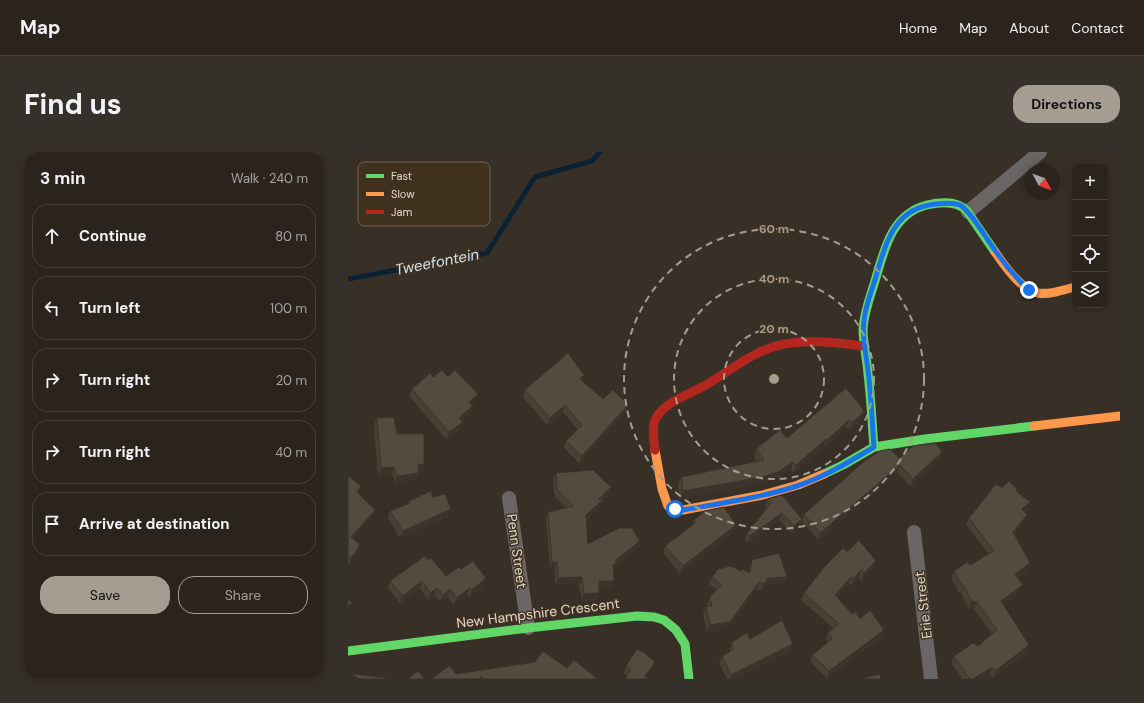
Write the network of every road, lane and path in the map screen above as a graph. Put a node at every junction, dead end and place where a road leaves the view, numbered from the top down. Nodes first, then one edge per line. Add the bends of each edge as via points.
1 (1040, 152) edge
2 (968, 212) junction
3 (1072, 288) edge
4 (864, 346) junction
5 (1120, 416) edge
6 (874, 447) junction
7 (509, 498) dead end
8 (914, 532) dead end
9 (528, 628) junction
10 (348, 651) edge
11 (689, 679) edge
12 (931, 679) edge

1 - 2 street
2 - 3 street via 996,252 1029,290 1044,294
2 - 4 street via 962,206 954,204 930,204 920,207 899,221 884,248 869,299 864,320
4 - 6 street
4 - 6 street via 790,343 761,351 673,402 656,418 653,434 666,504 670,508 683,510 798,486
5 - 6 street
7 - 9 street, Penn Street
8 - 12 street, Erie Street
9 - 10 street, New Hampshire Crescent
9 - 11 street, New Hampshire Crescent via 638,616 654,617 672,625 682,637

